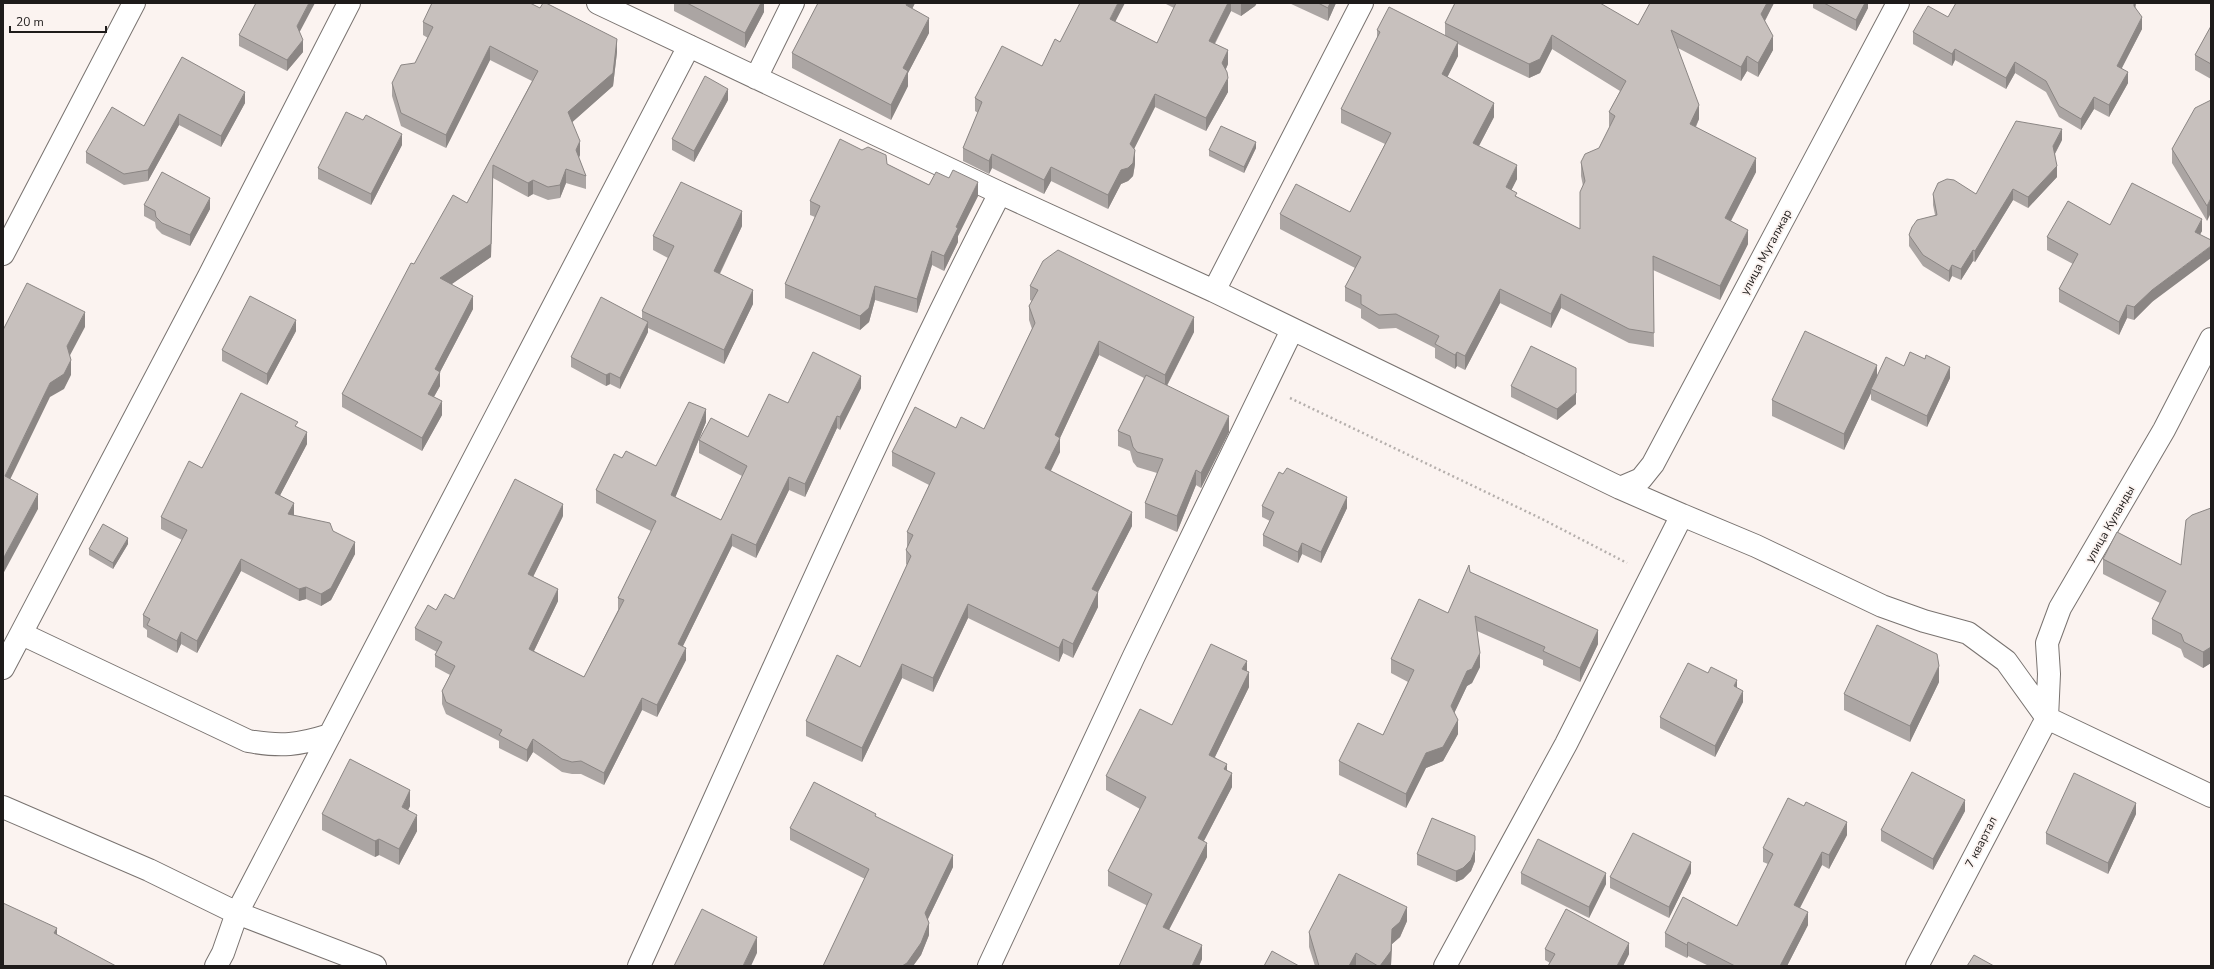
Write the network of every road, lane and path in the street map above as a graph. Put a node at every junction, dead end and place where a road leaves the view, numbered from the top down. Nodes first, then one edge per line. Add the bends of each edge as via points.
1 (134, 3) edge
2 (349, 3) edge
3 (598, 3) edge
4 (793, 3) edge
5 (1362, 3) edge
6 (1898, 3) edge
7 (689, 46) junction
8 (756, 78) junction
9 (1000, 193) junction
10 (3, 254) edge
11 (1214, 291) junction
12 (1292, 330) junction
13 (2211, 339) edge
14 (1264, 386) junction
15 (1620, 488) junction
16 (1682, 516) junction
17 (1650, 576) junction
18 (22, 634) junction
19 (3, 668) edge
20 (2047, 718) junction
21 (330, 735) junction
22 (2211, 796) edge
23 (3, 807) edge
24 (237, 913) junction
25 (216, 966) edge
26 (376, 966) edge
27 (639, 966) edge
28 (989, 966) edge
29 (1444, 966) edge
30 (1917, 966) edge

1 - 10 street
2 - 18 street
3 - 7 street
4 - 8 street
5 - 11 street
6 - 15 street, улица Мугалжар via 1653,464 1641,479
7 - 8 street
7 - 21 street
8 - 9 street
9 - 11 street
9 - 27 street via 950,289 879,438
11 - 12 street
12 - 14 street
12 - 15 street
13 - 20 street, улица Куланды via 2164,430 2060,608 2047,643
14 - 17 path via 1581,538
14 - 28 street via 1027,880
15 - 16 street
16 - 17 street
16 - 20 street via 1756,546 1882,606 1968,633 2006,661
17 - 29 street via 1566,744
18 - 19 street
18 - 21 street via 248,741 276,746 290,745 303,744
20 - 22 street
20 - 30 street, 7 квартал
21 - 24 street
23 - 24 street via 149,870
24 - 25 street via 224,953
24 - 26 street

